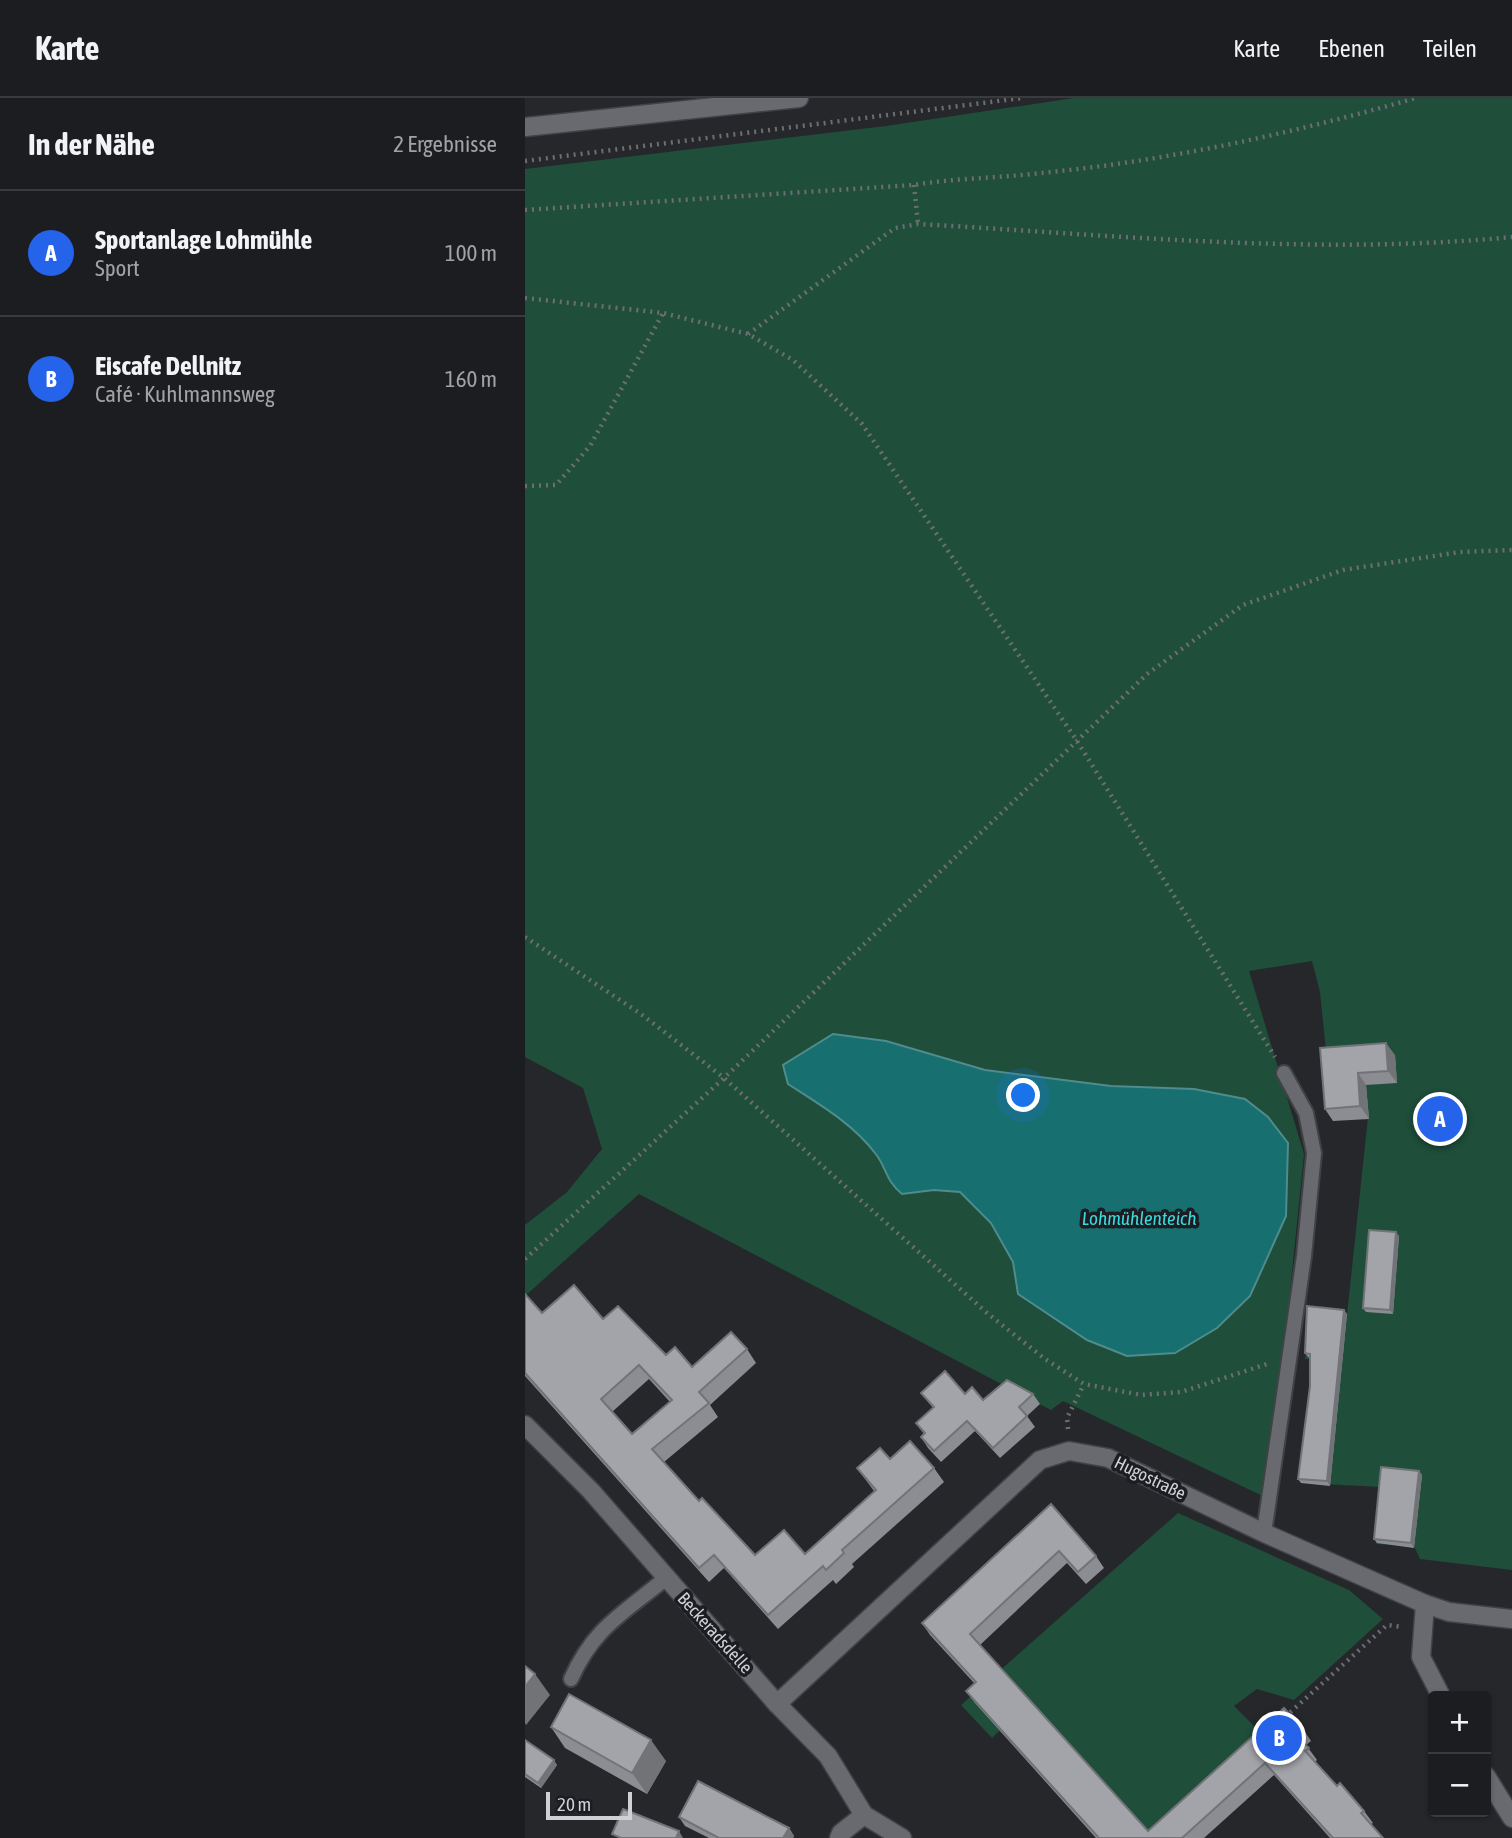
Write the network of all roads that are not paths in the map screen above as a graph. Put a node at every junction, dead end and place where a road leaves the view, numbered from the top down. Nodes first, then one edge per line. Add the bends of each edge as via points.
1 (799, 98) edge
2 (525, 127) edge
3 (1285, 1073) road end
4 (525, 1425) edge
5 (1264, 1534) junction
6 (666, 1578) junction
7 (1425, 1604) junction
8 (1512, 1619) edge
9 (571, 1679) dead end
10 (1438, 1691) edge
11 (777, 1703) junction
12 (1491, 1784) edge
13 (864, 1815) junction
14 (1512, 1818) edge
15 (839, 1838) edge
16 (902, 1838) edge

1 - 2 street
3 - 5 lane via 1306,1113 1314,1153
4 - 6 street, Beckeradsdelle via 591,1491
5 - 7 street, Hugostraße
5 - 11 street, Hugostraße via 1108,1458 1069,1451 1040,1460
6 - 9 lane via 589,1643
6 - 11 street, Beckeradsdelle
7 - 8 street, Hugostraße via 1449,1612
7 - 10 street via 1421,1657
11 - 13 street, Beckeradsdelle via 828,1756
12 - 14 street
13 - 15 street
13 - 16 street, Beckeradsdelle

